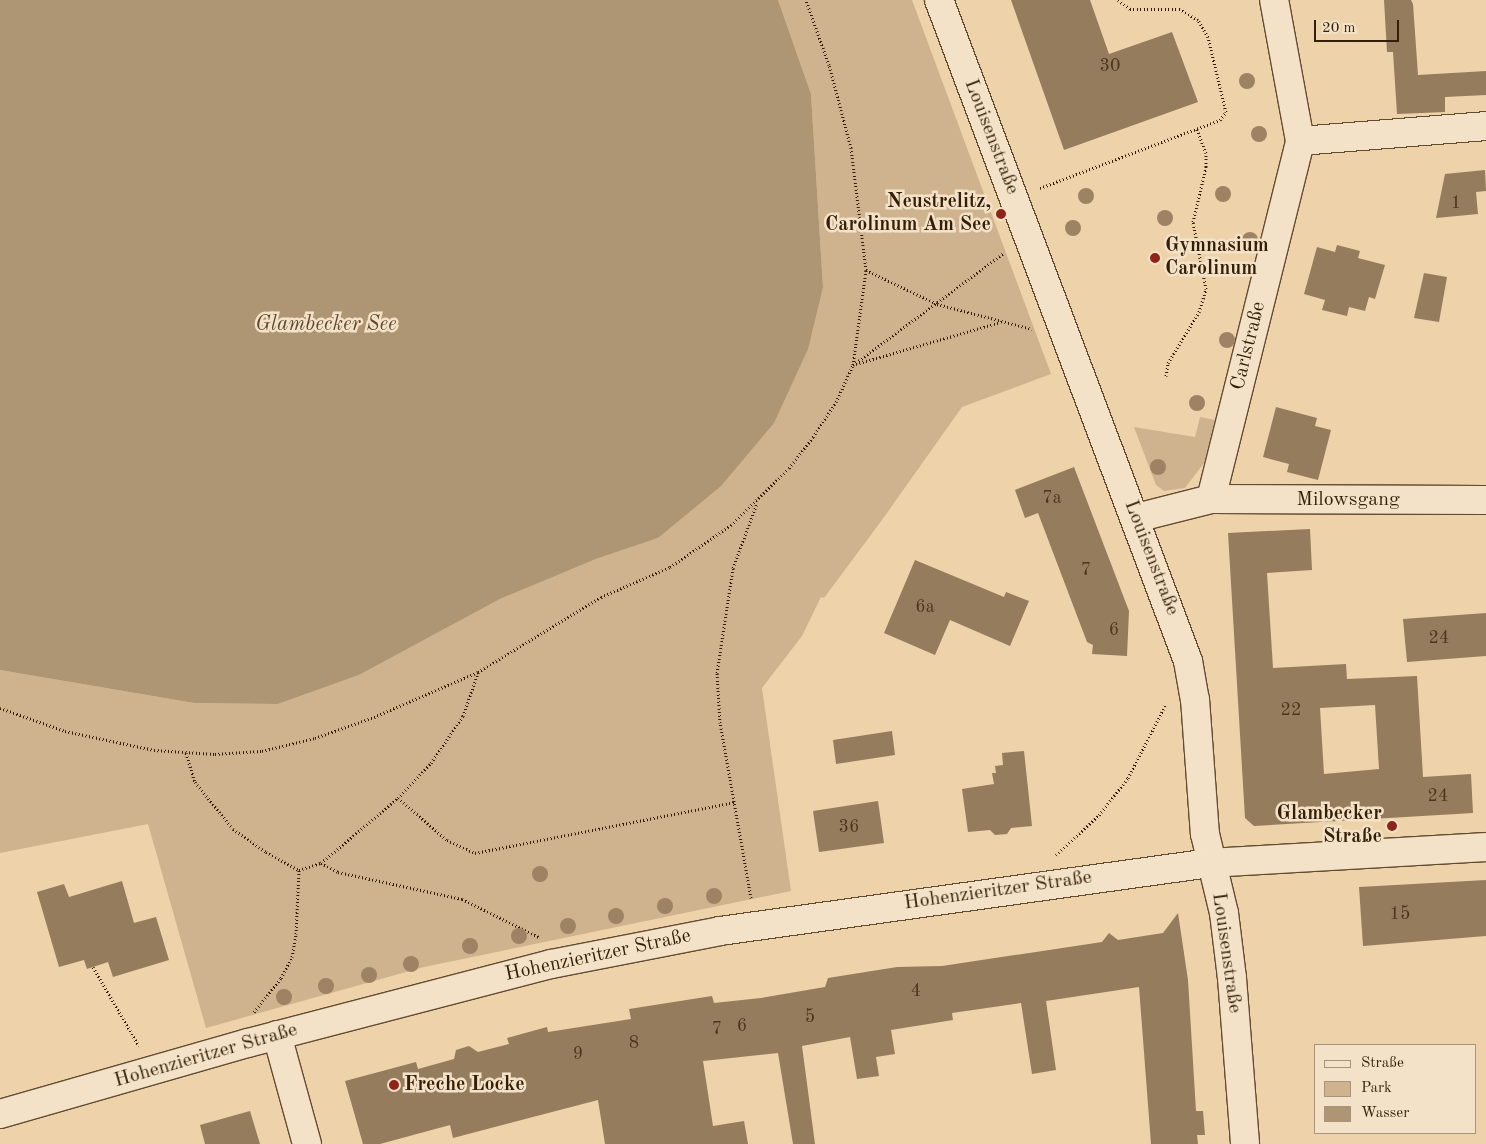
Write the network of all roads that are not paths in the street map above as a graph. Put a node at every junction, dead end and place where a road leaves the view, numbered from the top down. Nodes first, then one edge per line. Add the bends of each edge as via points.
1 (939, 0) edge
2 (1274, 0) edge
3 (1486, 126) edge
4 (1300, 141) junction
5 (1211, 499) junction
6 (1486, 500) edge
7 (1136, 518) junction
8 (1486, 846) edge
9 (1210, 863) junction
10 (277, 1036) junction
11 (0, 1114) edge
12 (308, 1144) edge
13 (1245, 1144) edge

1 - 7 street, Louisenstraße
2 - 4 street, Carlstraße
3 - 4 street
4 - 5 street, Carlstraße
5 - 6 street, Milowsgang
5 - 7 street
7 - 9 street, Louisenstraße via 1188,661
8 - 9 street
9 - 10 street, Hohenzieritzer Straße via 720,931 551,964
9 - 13 street, Louisenstraße via 1224,913 1231,968
10 - 11 street, Hohenzieritzer Straße
10 - 12 street

